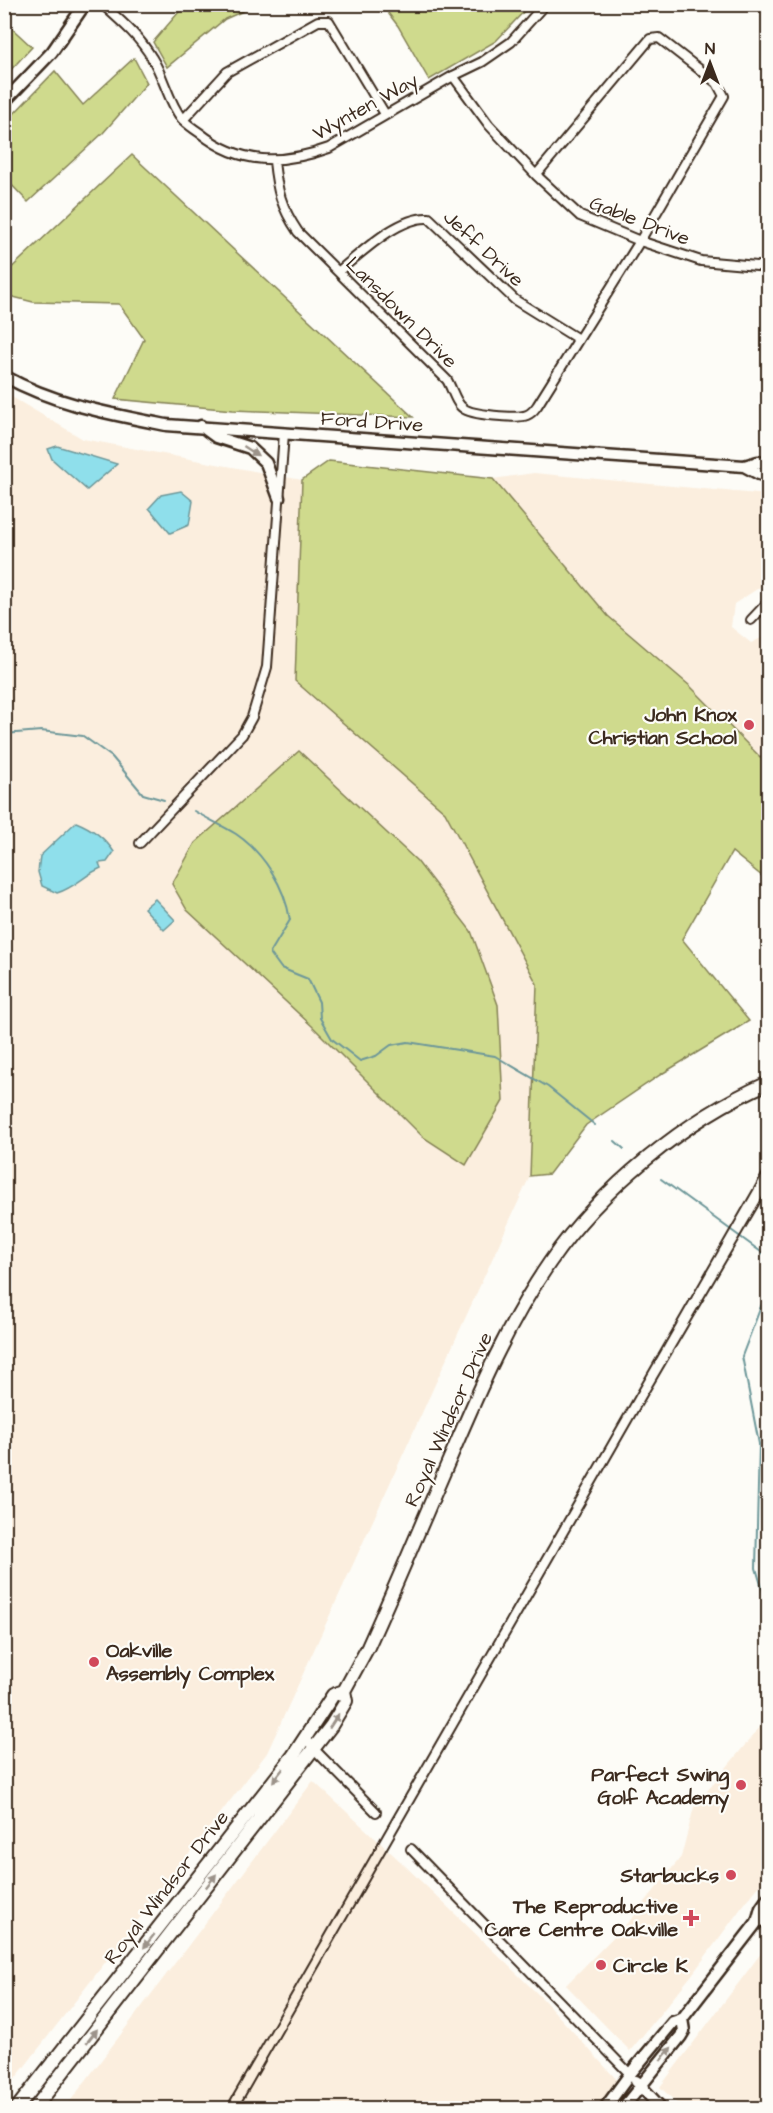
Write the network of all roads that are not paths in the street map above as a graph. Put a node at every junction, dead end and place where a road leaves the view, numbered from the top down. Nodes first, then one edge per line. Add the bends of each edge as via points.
1 (85, 4) edge
2 (102, 4) edge
3 (545, 4) edge
4 (453, 76) junction
5 (4, 102) edge
6 (385, 114) junction
7 (183, 120) junction
8 (274, 161) junction
9 (536, 175) junction
10 (640, 241) junction
11 (768, 267) edge
12 (339, 271) junction
13 (578, 339) junction
14 (4, 376) edge
15 (201, 426) junction
16 (284, 433) junction
17 (768, 464) edge
18 (744, 466) junction
19 (768, 476) edge
20 (279, 498) junction
21 (768, 603) edge
22 (751, 620) dead end
23 (140, 843) dead end
24 (768, 1083) edge
25 (344, 1691) junction
26 (306, 1738) junction
27 (314, 1749) junction
28 (376, 1812) dead end
29 (411, 1849) dead end
30 (768, 1898) edge
31 (768, 1918) edge
32 (757, 1922) junction
33 (682, 2019) junction
34 (630, 2074) junction
35 (640, 2085) junction
36 (17, 2109) edge
37 (35, 2109) edge
38 (605, 2109) edge
39 (623, 2109) edge
40 (661, 2109) edge

1 - 5 main road via 52,52
2 - 7 street, Wynten Way via 129,28 151,57
3 - 4 street, Wynten Way via 510,42
4 - 6 street, Wynten Way
4 - 9 street, Gable Drive via 489,125
6 - 7 street via 329,21 318,21 227,72
6 - 8 street, Wynten Way via 329,148
7 - 8 street, Wynten Way via 216,146 249,158
8 - 12 street, Lansdown Drive via 286,215
9 - 10 street, Gable Drive via 580,216
9 - 10 street, Lansdown Drive via 650,39 659,38 717,83 724,96
10 - 11 street, Gable Drive via 702,261
10 - 13 street, Lansdown Drive
12 - 13 street, Jeff Drive via 374,242 409,221 429,218 515,300
12 - 13 street, Lansdown Drive via 447,380 459,405 473,413 524,416 532,412
14 - 15 main road, Ford Drive via 104,413 166,425
15 - 16 main road, Ford Drive
15 -> 20 main road via 216,437 250,448 266,463
16 - 18 main road, Ford Drive
16 - 20 street
17 - 18 main road, Ford Drive
18 - 19 main road, Ford Drive
20 - 23 street via 267,667 252,717 242,735
21 - 22 street
24 - 25 main road, Royal Windsor Drive via 674,1137 608,1194 551,1261 489,1366 372,1638
25 - 26 main road, Royal Windsor Drive via 333,1695
27 -> 25 main road, Royal Windsor Drive via 346,1701
26 - 27 street
26 -> 36 main road, Royal Windsor Drive
27 - 28 street
37 -> 27 main road, Royal Windsor Drive
29 - 34 street
30 - 32 main road
31 - 32 main road
32 - 33 main road
33 - 34 main road via 673,2022
35 -> 33 main road via 681,2036
34 - 35 main road
34 - 38 main road
35 - 39 main road
35 - 40 main road

